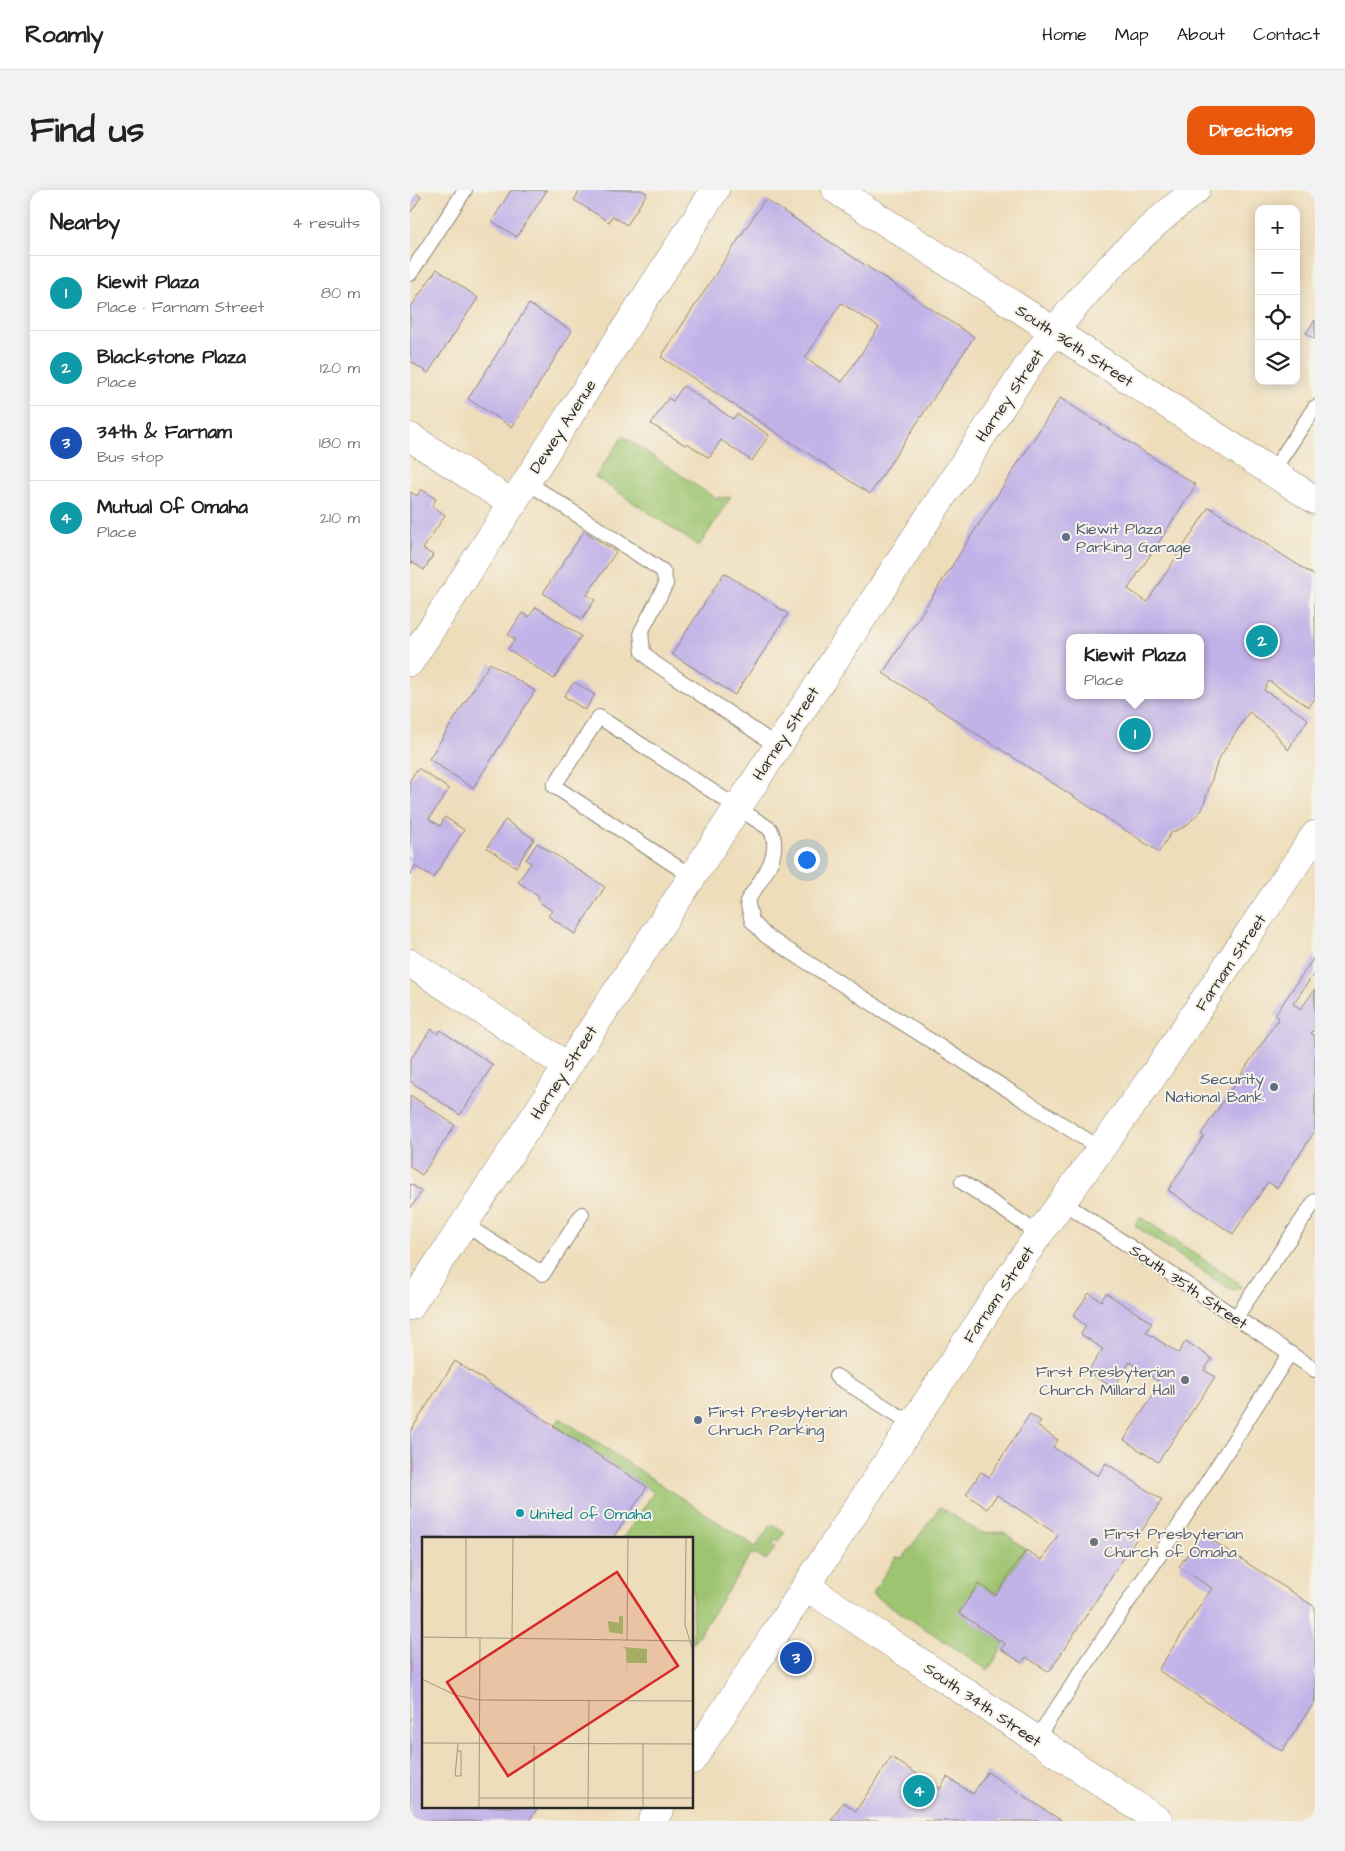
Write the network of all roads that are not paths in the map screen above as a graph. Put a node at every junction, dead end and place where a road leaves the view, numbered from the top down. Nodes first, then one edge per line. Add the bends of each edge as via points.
1 (465, 190) edge
2 (715, 190) edge
3 (836, 190) edge
4 (1196, 190) edge
5 (410, 274) edge
6 (1052, 332) junction
7 (1315, 407) edge
8 (410, 437) edge
9 (1272, 472) junction
10 (520, 493) junction
11 (1315, 500) edge
12 (410, 662) edge
13 (777, 746) junction
14 (736, 807) junction
15 (1315, 835) edge
16 (691, 876) junction
17 (410, 963) edge
18 (567, 1066) junction
19 (1101, 1149) junction
20 (962, 1182) dead end
21 (1315, 1201) edge
22 (1063, 1202) junction
23 (582, 1214) dead end
24 (464, 1224) junction
25 (1039, 1234) junction
26 (410, 1306) edge
27 (1236, 1317) junction
28 (1290, 1353) junction
29 (1315, 1370) edge
30 (836, 1376) dead end
31 (912, 1424) junction
32 (807, 1587) junction
33 (1036, 1739) junction
34 (694, 1757) edge
35 (660, 1808) edge
36 (652, 1821) edge
37 (1159, 1821) edge

1 - 5 lane
2 - 10 main road, Dewey Avenue
3 - 6 main road, South 36th Street
4 - 6 main road, Harney Street via 1112,265
6 - 9 main road, South 36th Street
6 - 13 main road, Harney Street
7 - 9 lane
8 - 10 main road
9 - 11 main road, South 36th Street
10 - 12 main road, Dewey Avenue
10 - 13 lane via 663,571 666,584 641,632 643,652
13 - 14 main road, Harney Street
14 - 16 main road, Harney Street
14 - 16 lane via 599,717 554,786
14 - 19 lane via 770,829 775,842 766,872 747,901 752,921 766,936
15 - 19 main road, Farnam Street
16 - 18 main road, Harney Street
17 - 18 main road
18 - 24 main road, Harney Street
19 - 22 main road, Farnam Street
20 - 25 lane
21 - 27 lane
22 - 25 main road, Farnam Street
22 - 27 lane, South 35th Street
23 - 24 lane via 543,1274
24 - 26 main road, Harney Street
25 - 31 main road, Farnam Street
27 - 28 lane, South 35th Street
28 - 29 lane, South 35th Street
28 - 33 lane
30 - 31 lane
31 - 32 main road, Farnam Street
32 - 33 main road, South 34th Street
32 - 34 main road, Farnam Street
33 - 37 main road, South 34th Street
35 - 36 main road

